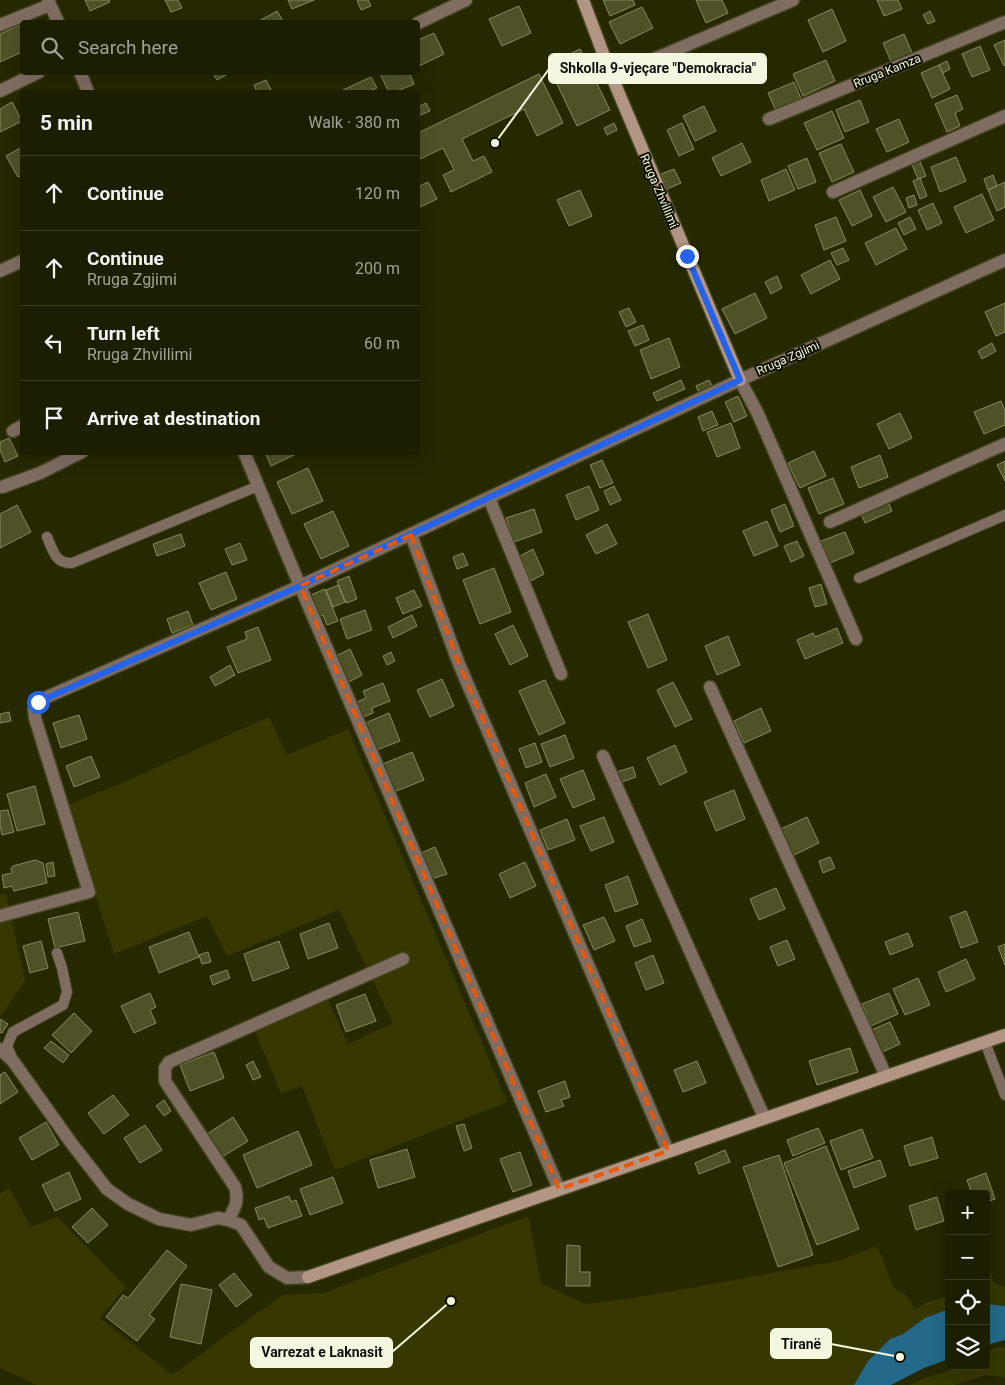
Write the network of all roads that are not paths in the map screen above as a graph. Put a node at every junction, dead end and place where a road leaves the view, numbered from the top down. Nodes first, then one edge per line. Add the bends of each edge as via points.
1 (466, 0) edge
2 (583, 0) edge
3 (793, 0) edge
4 (49, 2) edge
5 (57, 20) edge
6 (420, 22) edge
7 (1005, 22) edge
8 (0, 25) edge
9 (32, 75) edge
10 (81, 75) edge
11 (612, 77) junction
12 (87, 90) edge
13 (0, 91) edge
14 (1005, 116) edge
15 (769, 119) dead end
16 (833, 192) dead end
17 (1005, 260) edge
18 (20, 262) edge
19 (0, 271) edge
20 (740, 380) junction
21 (1005, 444) edge
22 (76, 455) edge
23 (245, 455) edge
24 (258, 486) junction
25 (2, 487) dead end
26 (489, 498) junction
27 (1005, 515) edge
28 (830, 522) dead end
29 (411, 535) junction
30 (47, 537) dead end
31 (859, 578) dead end
32 (300, 586) junction
33 (856, 639) dead end
34 (561, 674) dead end
35 (710, 686) dead end
36 (603, 756) dead end
37 (0, 916) edge
38 (57, 953) dead end
39 (403, 959) dead end
40 (1005, 1035) edge
41 (985, 1042) junction
42 (0, 1049) edge
43 (13, 1061) junction
44 (886, 1076) junction
45 (1005, 1095) edge
46 (764, 1118) junction
47 (668, 1151) junction
48 (559, 1189) junction
49 (228, 1220) junction

1 - 6 street
2 - 11 street, Rruga Zhvillimi
3 - 11 street
4 - 5 street
4 - 8 street
7 - 15 street, Rruga Kamza
9 - 13 street
10 - 12 street
11 - 20 street, Rruga Zhvillimi
14 - 16 street
17 - 20 street, Rruga Zgjimi
18 - 19 street
20 - 26 street, Rruga Zgjimi
20 - 33 street via 758,414
21 - 28 street
22 - 25 street
23 - 24 street
24 - 30 lane via 72,563 59,561
24 - 32 street
26 - 29 street, Rruga Zgjimi
26 - 34 street
27 - 31 lane
29 - 32 street, Rruga Zgjimi
29 - 47 street via 459,664
32 - 37 street, Rruga Zgjimi via 38,702 34,709 35,718 89,892
32 - 48 street
35 - 44 street
36 - 46 street
38 - 43 lane via 67,992 63,1005 13,1032 7,1046
39 - 49 street via 169,1062 165,1068 165,1081 235,1187 237,1205
40 - 41 street
41 - 44 street
41 - 45 lane
42 - 43 street
43 - 49 street via 107,1189 159,1219 191,1225 218,1218
44 - 46 street
46 - 47 street
47 - 48 street
48 - 49 street via 308,1276 287,1278 269,1267 241,1225

